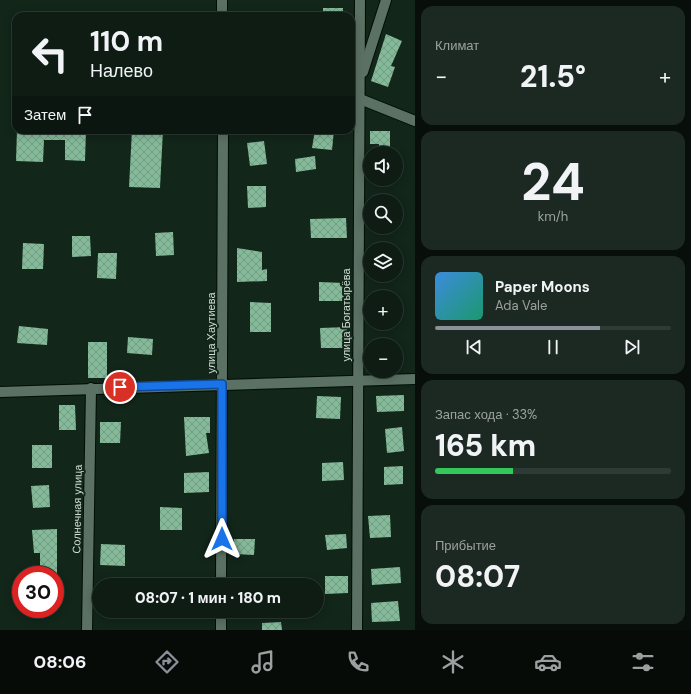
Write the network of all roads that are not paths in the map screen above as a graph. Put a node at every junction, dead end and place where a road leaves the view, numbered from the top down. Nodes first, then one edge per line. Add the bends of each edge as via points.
1 (222, 0) edge
2 (360, 0) edge
3 (386, 0) edge
4 (222, 12) edge
5 (360, 81) junction
6 (360, 99) junction
7 (415, 121) edge
8 (223, 134) edge
9 (415, 379) edge
10 (358, 381) junction
11 (222, 384) junction
12 (91, 388) junction
13 (0, 392) edge
14 (222, 578) edge
15 (221, 618) edge
16 (86, 630) edge
17 (221, 630) edge
18 (357, 630) edge

1 - 4 street
2 - 5 street, улица Богатырёва
3 - 5 street
5 - 6 street, улица Богатырёва
6 - 7 street
6 - 10 street, улица Богатырёва
8 - 11 street, улица Хаутиева
9 - 10 street
10 - 11 street
10 - 18 street, улица Богатырёва
11 - 12 street
11 - 14 street, улица Хаутиева
12 - 13 street
12 - 16 street, Солнечная улица
15 - 17 street

